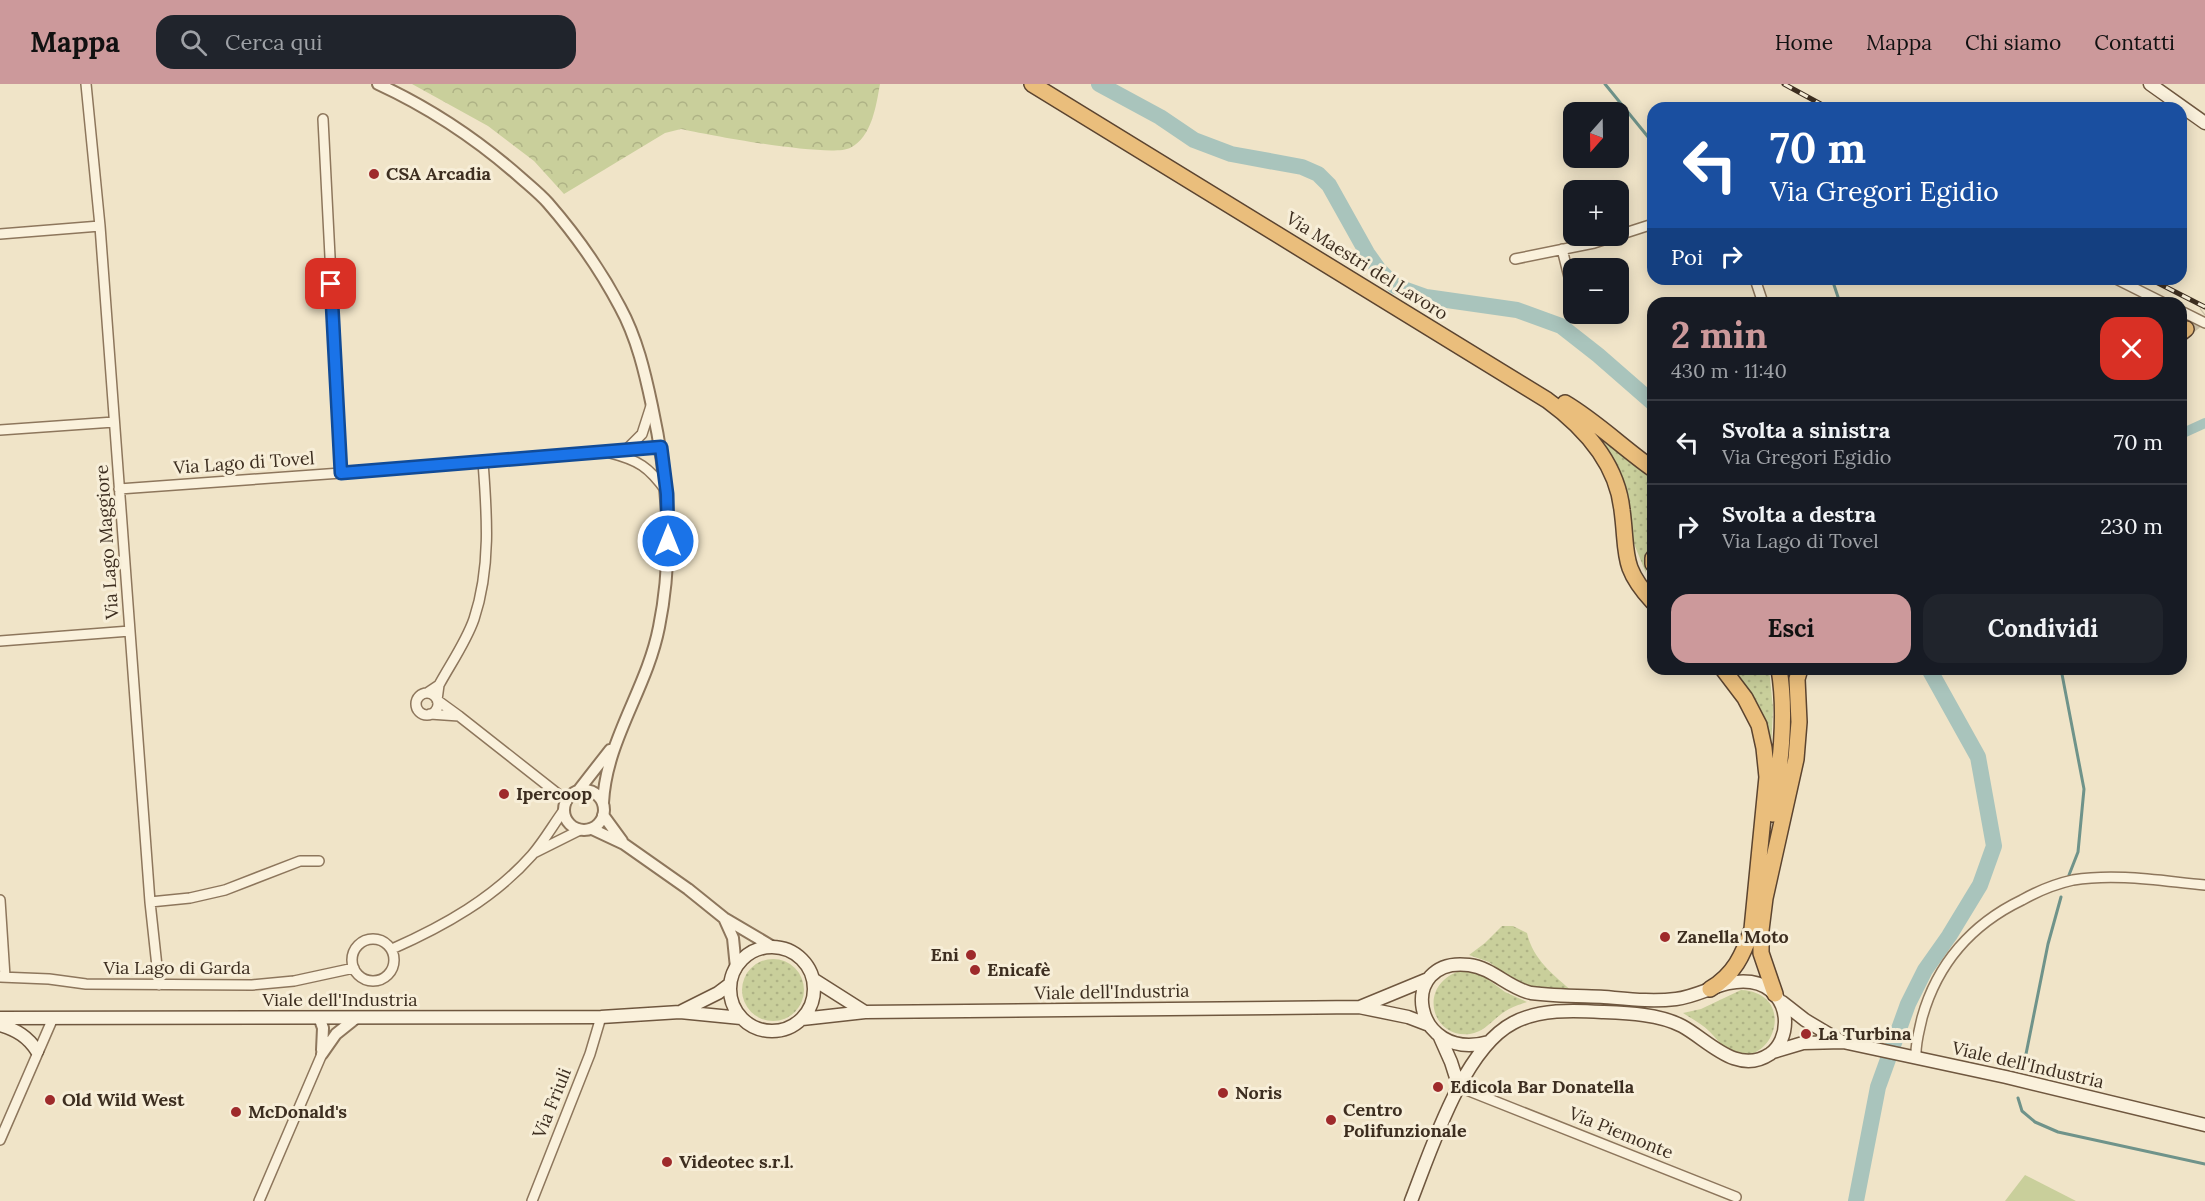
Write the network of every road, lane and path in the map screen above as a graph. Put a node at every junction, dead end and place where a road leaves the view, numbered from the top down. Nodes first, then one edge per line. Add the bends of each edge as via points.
1 (86, 84) edge
2 (93, 84) edge
3 (378, 84) edge
4 (1032, 84) edge
5 (2150, 84) edge
6 (88, 97) junction
7 (2175, 102) edge
8 (2187, 111) edge
9 (322, 119) dead end
10 (2200, 120) edge
11 (100, 226) junction
12 (1647, 226) edge
13 (0, 234) edge
14 (1562, 249) junction
15 (1564, 258) edge
16 (1515, 259) dead end
17 (2128, 285) edge
18 (2152, 297) edge
19 (2187, 314) edge
20 (2205, 323) edge
21 (1462, 348) junction
22 (652, 404) junction
23 (114, 422) junction
24 (0, 430) edge
25 (661, 447) junction
26 (627, 449) junction
27 (602, 452) junction
28 (483, 462) junction
29 (1647, 465) edge
30 (341, 473) junction
31 (119, 489) junction
32 (667, 494) junction
33 (1623, 531) junction
34 (1632, 576) junction
35 (1647, 582) edge
36 (1647, 595) edge
37 (1647, 602) edge
38 (130, 631) junction
39 (0, 641) edge
40 (1728, 675) edge
41 (1780, 675) edge
42 (1798, 675) edge
43 (439, 685) junction
44 (426, 693) junction
45 (437, 700) junction
46 (430, 714) junction
47 (459, 716) junction
48 (614, 745) junction
49 (578, 791) junction
50 (603, 803) junction
51 (566, 806) junction
52 (603, 815) junction
53 (586, 829) junction
54 (624, 844) junction
55 (532, 854) junction
56 (319, 861) dead end
57 (2205, 885) edge
58 (0, 900) edge
59 (150, 902) junction
60 (724, 918) junction
61 (1756, 929) junction
62 (773, 947) junction
63 (392, 949) junction
64 (736, 968) junction
65 (354, 969) junction
66 (3, 977) edge
67 (813, 979) junction
68 (1428, 979) junction
69 (730, 984) junction
70 (159, 985) junction
71 (1710, 989) junction
72 (1778, 998) junction
73 (1359, 1007) junction
74 (680, 1012) junction
75 (864, 1012) junction
76 (319, 1017) junction
77 (601, 1017) junction
78 (0, 1018) edge
79 (53, 1018) junction
80 (356, 1018) junction
81 (741, 1018) junction
82 (802, 1019) junction
83 (0, 1025) edge
84 (1429, 1025) junction
85 (1439, 1035) junction
86 (1489, 1042) junction
87 (1843, 1042) junction
88 (37, 1052) junction
89 (1773, 1052) junction
90 (322, 1054) junction
91 (1912, 1058) junction
92 (1459, 1087) junction
93 (2205, 1125) edge
94 (0, 1140) edge
95 (1736, 1197) dead end
96 (259, 1201) edge
97 (532, 1201) edge
98 (1411, 1201) edge

1 - 6 street, Via Lago Maggiore
2 - 6 street, Via Lago Maggiore
3 - 22 street via 425,107 494,154 548,202 621,308
4 - 21 highway, Via Maestri del Lavoro
5 - 7 main road
6 - 11 street, Via Lago Maggiore
8 - 10 main road
9 - 30 street, Via Lago di Tovel
11 - 13 street
11 - 23 street, Via Lago Maggiore
12 - 14 street
14 - 15 street
14 - 16 street
17 - 18 street
19 - 20 street
21 - 29 highway via 1502,366 1574,408
21 - 33 highway, Via Maestri del Lavoro via 1547,400 1585,432 1611,469 1622,509
22 - 25 street
22 - 26 street via 642,434
23 - 24 street
23 - 31 street, Via Lago Maggiore
25 - 26 street
25 - 32 street
26 - 27 street
27 - 28 street
27 - 32 street via 646,466
28 - 30 street
28 - 43 street via 487,523 481,592 473,620
30 - 31 street, Via Lago di Tovel
31 - 38 street, Via Lago Maggiore
32 - 48 street via 668,559 659,629 646,674
33 - 34 highway
33 - 35 highway
34 - 36 highway
34 - 37 highway
38 - 39 street
38 - 59 street, Via Lago Maggiore
40 - 61 highway via 1745,698 1764,748 1767,777
41 - 61 highway via 1783,703 1777,791
42 - 61 highway via 1796,759
43 - 44 street
43 - 45 street
44 - 45 street
44 - 46 street via 417,699 416,706 423,714
45 - 46 street via 436,710
45 - 47 street
46 - 47 street
47 - 51 street
48 - 49 street
48 - 50 street via 603,786
49 - 50 street via 590,791
49 - 51 street
50 - 52 street
51 - 53 street via 571,825
51 - 55 street
52 - 53 street via 597,826
52 - 54 street
53 - 54 street
53 - 55 street
54 - 60 street
55 - 63 street via 490,894 440,927
56 - 59 street via 300,861 225,890
57 - 91 street via 2139,878 2069,881 2004,909 1950,957 1928,1000
58 - 66 street
59 - 70 street, Via Lago Maggiore
60 - 62 street
60 - 64 street via 733,938
61 - 71 highway via 1737,965 1725,980
61 - 72 highway
62 - 64 main road via 752,952
62 - 67 main road via 794,953
63 - 65 street via 383,940 363,941 352,956
63 - 65 street via 395,963 383,979 369,981
64 - 69 main road
65 - 70 street, Via Lago di Garda via 273,983
66 - 70 street, Via Lago di Garda
67 - 75 main road
67 - 82 main road via 814,993
68 - 71 main road, Viale dell'Industria via 1449,965 1463,964 1485,969 1522,991 1537,994 1661,1000 1685,998
68 - 73 main road, Viale dell'Industria
68 - 84 main road via 1421,1002
69 - 74 main road, Viale dell'Industria
69 - 81 main road via 732,1002
71 - 72 main road, Viale dell'Industria via 1750,982
72 - 87 main road, Viale dell'Industria via 1800,1017
72 - 89 main road via 1785,1014 1784,1032
73 - 75 main road, Viale dell'Industria
73 - 84 main road, Viale dell'Industria
74 - 77 main road, Viale dell'Industria
74 - 81 main road, Viale dell'Industria
75 - 82 main road, Viale dell'Industria
76 - 79 main road, Viale dell'Industria
76 - 80 main road, Viale dell'Industria
76 - 90 street
77 - 80 main road, Viale dell'Industria
77 - 97 street, Via Friuli
78 - 79 main road, Viale dell'Industria
79 - 88 street
80 - 90 street via 336,1034
81 - 82 main road, Viale dell'Industria via 771,1031 793,1026
83 - 88 main road via 29,1039
84 - 85 main road, Viale dell'Industria
85 - 86 main road, Viale dell'Industria via 1465,1044
85 - 92 main road
86 - 89 main road, Viale dell'Industria via 1507,1026 1524,1018 1589,1011 1671,1021 1735,1059 1762,1059
86 - 92 main road
87 - 89 main road, Viale dell'Industria via 1803,1043
87 - 91 main road, Viale dell'Industria
88 - 94 street
90 - 96 street
91 - 93 main road, Viale dell'Industria
92 - 95 street, Via Piemonte
92 - 98 main road

